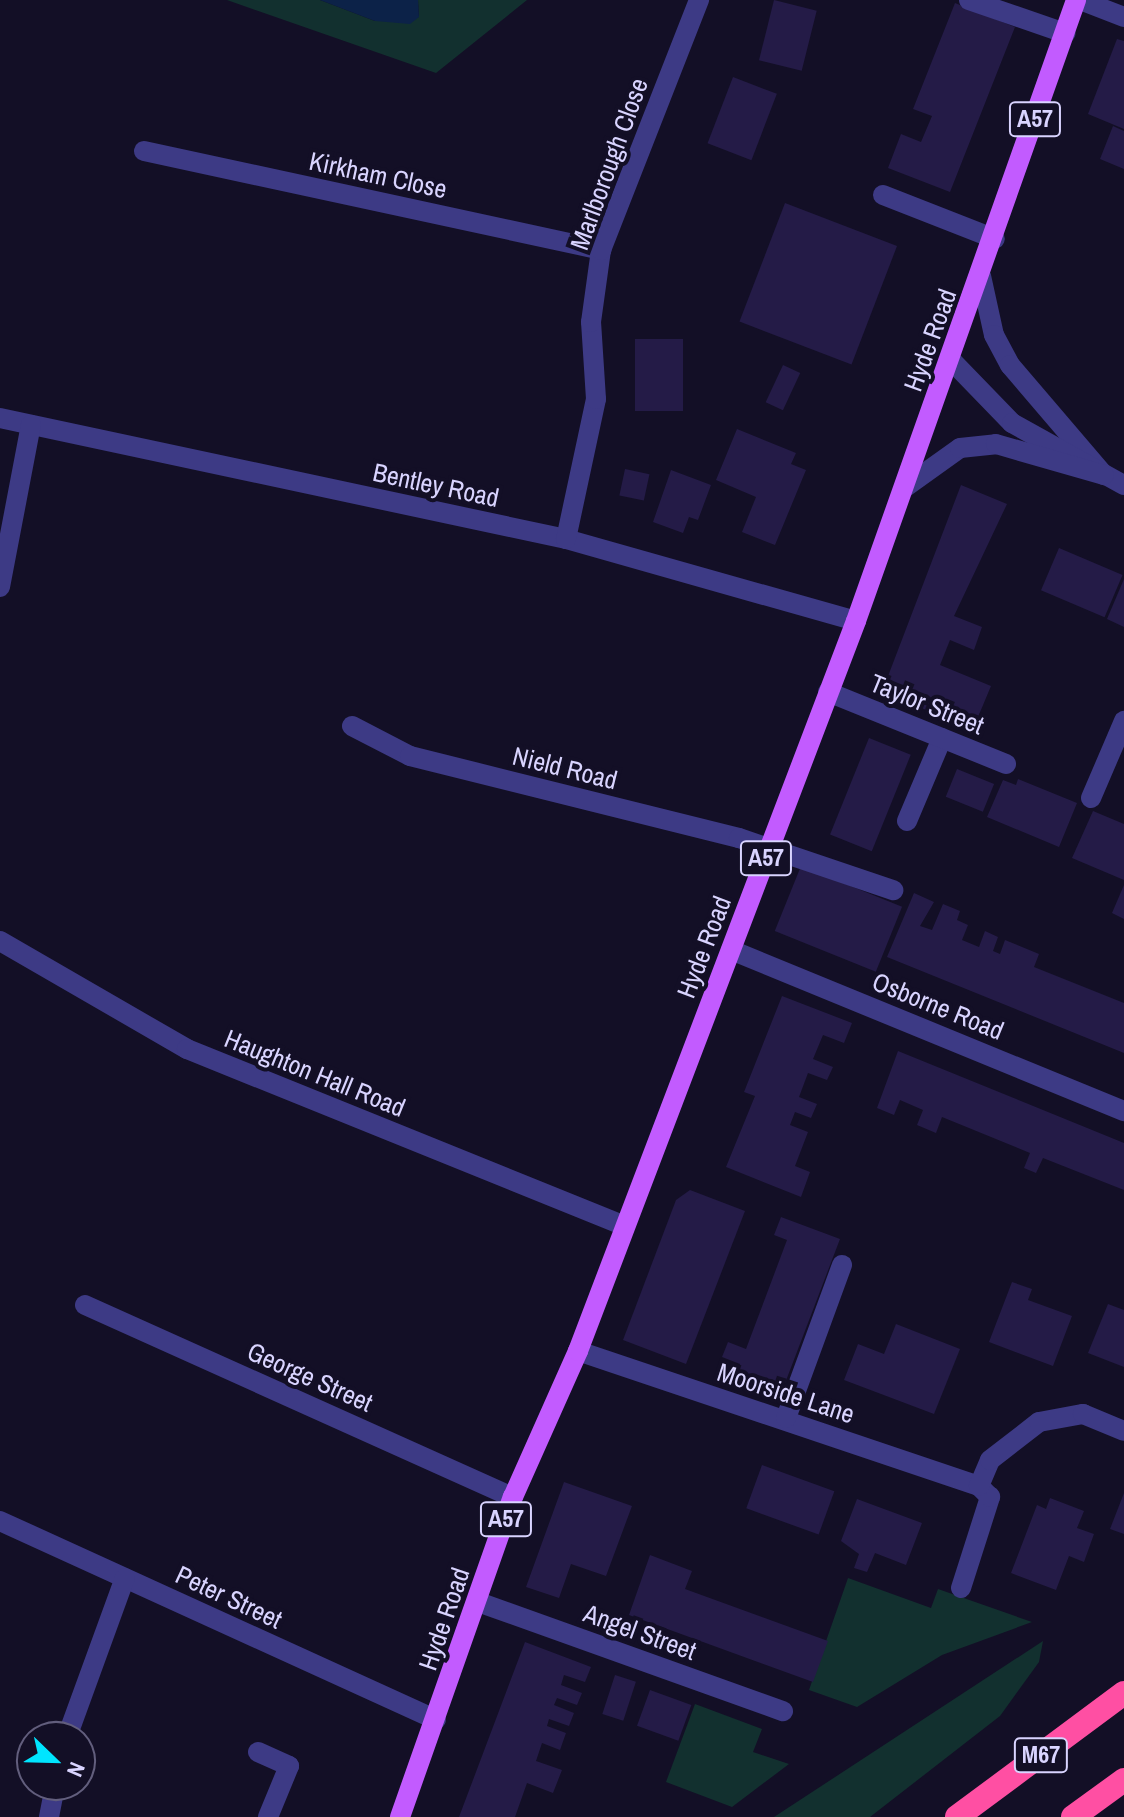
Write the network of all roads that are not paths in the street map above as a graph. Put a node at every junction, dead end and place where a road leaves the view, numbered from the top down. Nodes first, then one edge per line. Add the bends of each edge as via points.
1 (699, 0) edge
2 (969, 0) edge
3 (1078, 0) edge
4 (1124, 17) edge
5 (1065, 33) junction
6 (144, 151) dead end
7 (883, 195) dead end
8 (995, 239) junction
9 (601, 250) junction
10 (981, 276) junction
11 (951, 360) junction
12 (0, 418) edge
13 (31, 425) junction
14 (1104, 475) junction
15 (1124, 485) edge
16 (904, 488) junction
17 (566, 539) junction
18 (0, 587) edge
19 (856, 621) junction
20 (828, 692) junction
21 (1124, 721) edge
22 (352, 726) dead end
23 (942, 738) junction
24 (1006, 764) dead end
25 (1091, 798) dead end
26 (907, 821) dead end
27 (770, 849) junction
28 (893, 890) dead end
29 (0, 941) edge
30 (731, 950) junction
31 (1124, 1111) edge
32 (624, 1226) junction
33 (842, 1265) dead end
34 (85, 1305) dead end
35 (578, 1351) junction
36 (786, 1418) junction
37 (1124, 1431) edge
38 (979, 1486) junction
39 (513, 1497) junction
40 (0, 1521) edge
41 (125, 1578) junction
42 (961, 1588) dead end
43 (478, 1602) junction
44 (1124, 1693) edge
45 (783, 1711) dead end
46 (436, 1720) junction
47 (73, 1721) edge
48 (258, 1752) dead end
49 (1124, 1780) edge
50 (268, 1817) edge
51 (400, 1817) edge
52 (957, 1817) edge
53 (1073, 1817) edge

1 - 9 street, Marlborough Close
2 - 5 street
3 - 4 street
3 - 5 main road, Hyde Road / A57
5 - 8 main road, Hyde Road / A57
6 - 9 street, Kirkham Close
7 - 8 street
8 - 10 main road, Hyde Road / A57
9 - 17 street, Marlborough Close via 591,322 596,399
10 - 11 main road, Hyde Road / A57
10 - 14 street via 994,335 1010,365
11 - 14 street via 1012,423
11 - 16 main road, Hyde Road / A57
12 - 13 street, Bentley Road
13 - 17 street, Bentley Road
13 - 18 street
14 - 15 street
14 - 16 street via 996,444 960,448
16 - 19 main road, Hyde Road / A57
17 - 19 street, Bentley Road
19 - 20 main road, Hyde Road / A57
20 - 23 street, Taylor Street
20 - 27 main road, Hyde Road / A57
21 - 25 street
22 - 27 street, Nield Road via 410,756
23 - 24 street, Taylor Street
23 - 26 street
27 - 28 street, Nield Road
27 - 30 main road, Hyde Road / A57
29 - 32 street, Haughton Hall Road via 187,1049
30 - 31 street, Osborne Road
30 - 32 main road, Hyde Road / A57
32 - 35 main road, Hyde Road / A57
33 - 36 street
34 - 39 street, George Street
35 - 36 street, Moorside Lane
35 - 39 main road, Hyde Road / A57
36 - 38 street, Moorside Lane
37 - 38 street via 1083,1414 1039,1422 990,1460
38 - 42 street via 990,1497
39 - 43 main road, Hyde Road / A57
40 - 41 street, Peter Street
41 - 46 street, Peter Street
41 - 47 street
43 - 45 street, Angel Street
43 - 46 main road, Hyde Road / A57
44 - 52 highway, M67
46 - 51 main road, Hyde Road / A57
48 - 50 street via 289,1766
49 - 53 highway, M67

